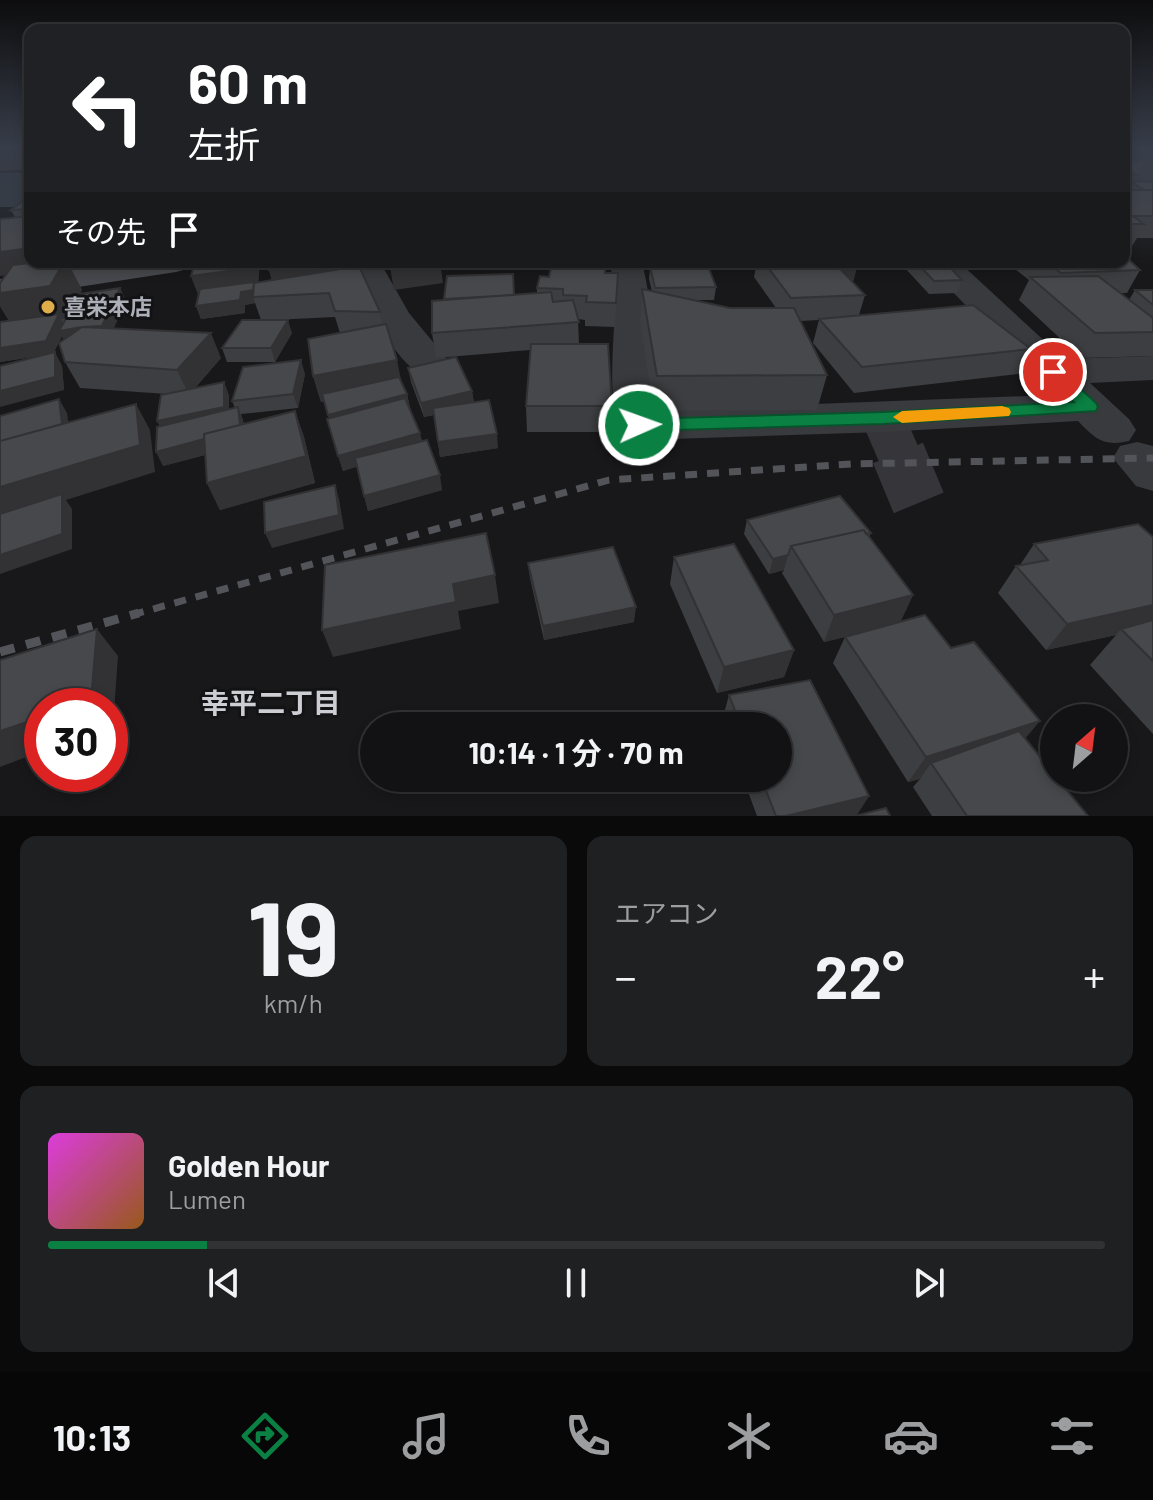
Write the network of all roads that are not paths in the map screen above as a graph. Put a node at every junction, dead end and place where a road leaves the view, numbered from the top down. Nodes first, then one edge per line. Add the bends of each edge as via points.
1 (137, 268) edge
2 (367, 268) edge
3 (627, 268) edge
4 (946, 268) edge
5 (0, 289) edge
6 (432, 365) edge
7 (1153, 368) edge
8 (1053, 372) junction
9 (1123, 442) edge

1 - 5 main road
2 - 6 street via 412,345
3 - 9 street via 639,425 883,418
4 - 8 street
7 - 8 street
8 - 9 street

